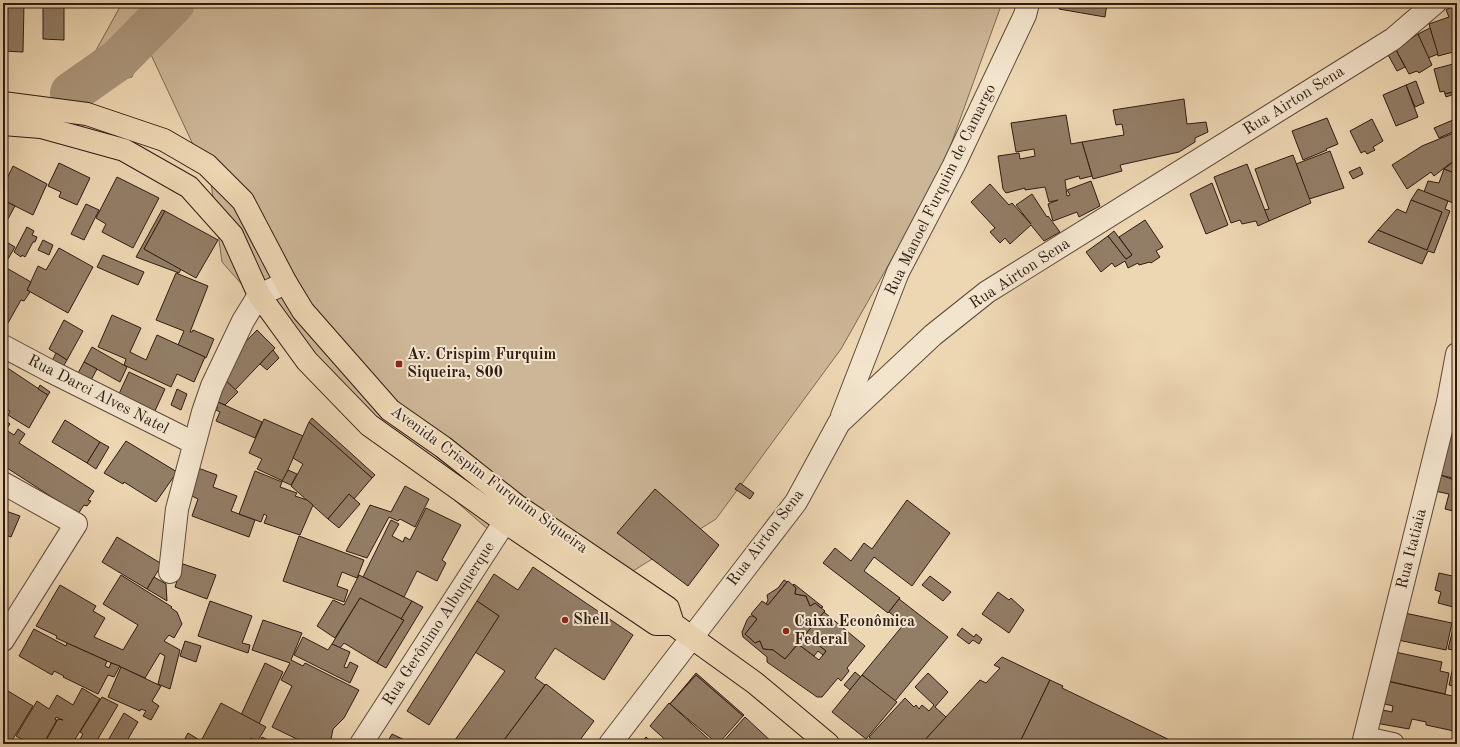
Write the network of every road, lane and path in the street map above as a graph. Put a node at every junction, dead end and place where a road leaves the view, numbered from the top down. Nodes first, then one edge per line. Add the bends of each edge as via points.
1 (1028, 3) edge
2 (1435, 3) edge
3 (3, 103) edge
4 (3, 124) edge
5 (286, 283) junction
6 (259, 295) junction
7 (3, 346) edge
8 (1457, 354) edge
9 (1453, 403) edge
10 (839, 423) junction
11 (194, 443) junction
12 (3, 483) edge
13 (510, 513) junction
14 (170, 572) dead end
15 (691, 637) junction
16 (3, 640) edge
17 (1364, 741) edge
18 (362, 744) edge
19 (610, 744) edge
20 (828, 744) edge
21 (1392, 744) edge

1 - 10 street, Rua Manoel Furquim de Camargo via 1026,16 954,165 898,272
2 - 10 street, Rua Airton Sena via 1393,39 987,292 933,335
3 - 5 main road, Avenida Crispim Furquim Siqueira via 87,114 164,140 207,165 243,201
4 - 6 main road, Avenida Crispim Furquim Siqueira via 41,127 124,150 189,187 232,235
5 - 6 street
5 - 13 main road, Avenida Crispim Furquim Siqueira via 303,310 390,410 443,447
6 - 11 street via 243,321 212,386
6 - 13 main road, Avenida Crispim Furquim Siqueira via 307,361 369,424
7 - 11 street, Rua Darci Alves Natel
8 - 9 street, Rua Itatiaia
9 - 17 street, Rua Itatiaia
10 - 15 street, Rua Airton Sena via 796,502
11 - 14 street via 177,509
12 - 16 street via 76,524
13 - 15 main road, Avenida Crispim Furquim Siqueira via 668,608 673,624
13 - 18 street, Rua Gerônimo Albuquerque
15 - 19 street, Rua Airton Sena
15 - 20 main road, Avenida Crispim Furquim Siqueira via 755,683
17 - 21 street

